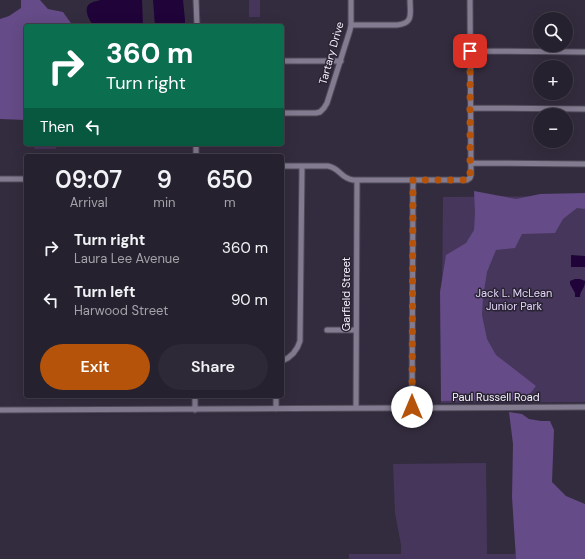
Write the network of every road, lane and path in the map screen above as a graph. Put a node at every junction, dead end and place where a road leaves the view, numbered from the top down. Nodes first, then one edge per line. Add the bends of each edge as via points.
1 (196, 0) edge
2 (351, 0) edge
3 (410, 0) edge
4 (470, 0) edge
5 (197, 24) edge
6 (351, 25) junction
7 (470, 51) junction
8 (585, 52) edge
9 (284, 61) edge
10 (341, 61) junction
11 (470, 108) junction
12 (585, 109) edge
13 (284, 113) edge
14 (470, 163) junction
15 (585, 164) edge
16 (284, 166) edge
17 (302, 166) junction
18 (0, 179) edge
19 (24, 179) edge
20 (357, 180) junction
21 (413, 180) junction
22 (327, 330) dead end
23 (356, 330) junction
24 (284, 360) edge
25 (195, 398) edge
26 (276, 398) edge
27 (412, 407) junction
28 (585, 407) edge
29 (356, 408) junction
30 (0, 410) edge
31 (195, 410) junction
32 (276, 410) junction

1 - 5 street
2 - 6 street, Tartary Drive
3 - 6 street via 410,18 404,24
4 - 7 street
6 - 10 street, Tartary Drive
7 - 8 street
7 - 11 street
9 - 10 street
10 - 13 street, Tartary Drive via 329,97 320,112
11 - 12 street
11 - 14 street
14 - 15 street
14 - 21 street via 471,175 467,180
16 - 17 street
17 - 20 street via 332,167 345,178
17 - 24 street via 300,341 293,355
18 - 19 street
20 - 21 street
20 - 23 street, Garfield Street
21 - 27 street
22 - 23 street
23 - 29 street, Garfield Street
25 - 31 street
26 - 32 street
27 - 28 street, Paul Russell Road
27 - 29 street, Paul Russell Road
29 - 32 street, Paul Russell Road
30 - 31 street, Paul Russell Road
31 - 32 street, Paul Russell Road

